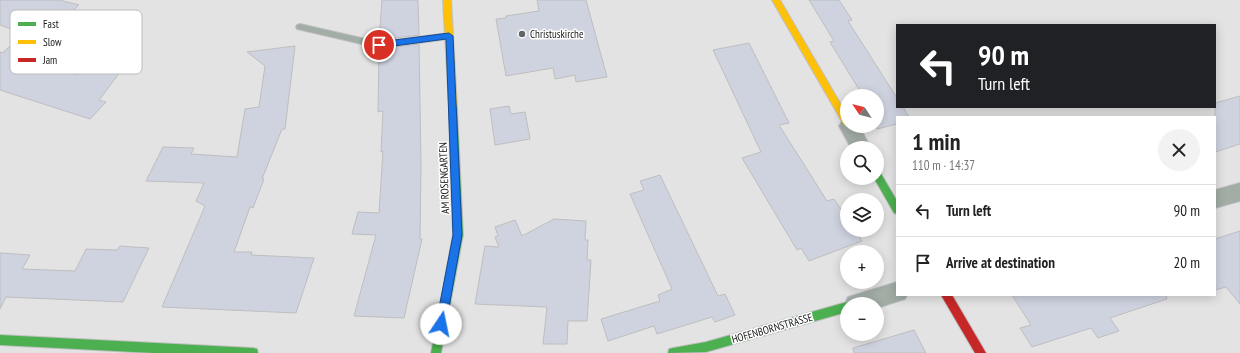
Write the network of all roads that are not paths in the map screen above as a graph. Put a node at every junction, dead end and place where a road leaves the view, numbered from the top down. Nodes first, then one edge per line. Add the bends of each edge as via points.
1 (447, 0) edge
2 (776, 0) edge
3 (300, 26) dead end
4 (449, 36) junction
5 (840, 111) edge
6 (883, 185) edge
7 (1240, 192) edge
8 (1216, 200) edge
9 (896, 208) edge
10 (896, 292) edge
11 (947, 296) edge
12 (880, 297) edge
13 (840, 309) edge
14 (0, 340) edge
15 (147, 350) edge
16 (253, 353) edge
17 (436, 353) edge
18 (673, 353) edge
19 (981, 353) edge

1 - 4 street, AM ROSENGARTEN
2 - 5 street
3 - 4 lane via 379,45
4 - 17 street, AM ROSENGARTEN via 458,235
6 - 9 street
7 - 8 street
10 - 12 street
11 - 19 street
13 - 18 street, HOFENBORNSTRASSE via 706,347
14 - 15 street
15 - 16 street

